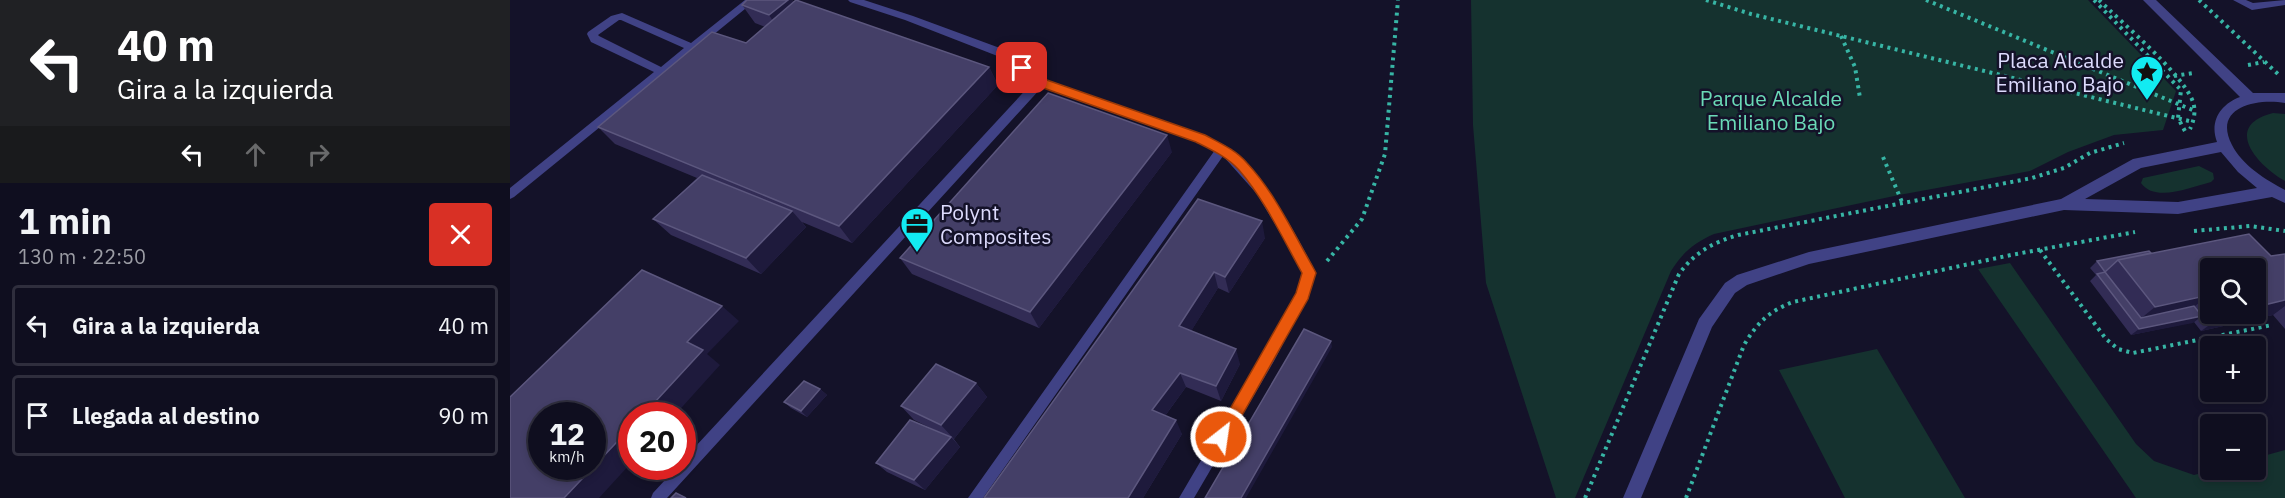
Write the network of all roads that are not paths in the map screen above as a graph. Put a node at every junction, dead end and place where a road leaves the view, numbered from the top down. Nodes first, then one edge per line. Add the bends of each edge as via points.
1 (751, 0) edge
2 (853, 0) edge
3 (2149, 0) edge
4 (2238, 0) edge
5 (2285, 2) edge
6 (690, 47) junction
7 (660, 72) junction
8 (1040, 82) junction
9 (2250, 98) junction
10 (2285, 98) edge
11 (2225, 146) junction
12 (1222, 149) junction
13 (510, 194) edge
14 (2279, 194) edge
15 (2064, 204) junction
16 (658, 498) edge
17 (975, 498) edge
18 (1186, 498) edge
19 (1632, 498) edge

1 - 6 lane
2 - 8 lane via 1004,54
3 - 9 street
4 - 5 lane via 2252,7
6 - 7 lane
6 - 7 lane via 622,16 592,34
7 - 13 lane
8 - 12 lane
8 - 16 lane
9 - 10 street
9 - 11 street via 2231,106 2222,116 2220,130
11 - 14 street via 2248,174
11 - 15 street via 2138,163
12 - 17 lane
12 - 18 lane via 1243,166 1310,273 1303,294
14 - 15 street via 2178,208
15 - 19 street via 1809,258 1770,269 1730,288 1705,324

